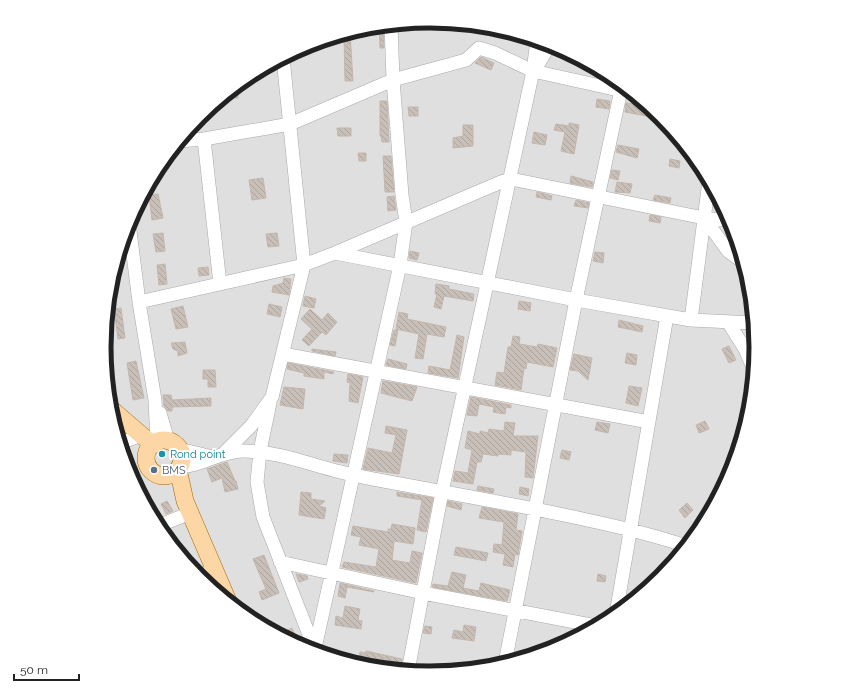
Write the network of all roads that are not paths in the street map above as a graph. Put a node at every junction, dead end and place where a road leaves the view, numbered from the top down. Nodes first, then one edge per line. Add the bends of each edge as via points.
1 (391, 31) edge
2 (536, 46) edge
3 (546, 50) edge
4 (284, 64) edge
5 (533, 71) junction
6 (393, 80) junction
7 (619, 90) edge
8 (625, 95) edge
9 (290, 124) junction
10 (204, 139) junction
11 (187, 140) edge
12 (511, 179) junction
13 (708, 191) edge
14 (599, 197) junction
15 (704, 218) junction
16 (722, 219) edge
17 (406, 222) junction
18 (131, 237) edge
19 (335, 253) junction
20 (736, 257) edge
21 (304, 265) junction
22 (400, 265) junction
23 (220, 284) junction
24 (489, 284) junction
25 (576, 300) junction
26 (139, 302) junction
27 (667, 316) junction
28 (691, 320) junction
29 (728, 322) junction
30 (748, 323) edge
31 (283, 354) junction
32 (748, 358) edge
33 (376, 370) junction
34 (466, 388) junction
35 (272, 397) junction
36 (556, 405) junction
37 (119, 416) edge
38 (649, 422) junction
39 (121, 427) edge
40 (127, 441) edge
41 (161, 448) junction
42 (260, 451) junction
43 (219, 455) junction
44 (179, 468) junction
45 (158, 475) junction
46 (352, 475) junction
47 (442, 492) junction
48 (187, 507) junction
49 (536, 508) junction
50 (164, 522) edge
51 (631, 530) junction
52 (680, 544) edge
53 (280, 562) junction
54 (215, 570) junction
55 (205, 574) edge
56 (332, 574) junction
57 (223, 590) edge
58 (423, 593) junction
59 (618, 604) edge
60 (516, 611) junction
61 (587, 624) edge
62 (312, 644) edge
63 (316, 645) edge
64 (505, 657) edge
65 (409, 665) edge

1 - 6 street
2 - 5 street
3 - 5 street
4 - 9 street
5 - 6 street via 479,48 466,60
5 - 7 street
5 - 12 street
6 - 9 street
6 - 17 street
8 - 14 street
9 - 10 street
9 - 21 street
10 - 11 street
10 - 23 street
12 - 14 street
12 - 17 street
12 - 24 street
13 - 15 street
14 - 15 street
14 - 25 street
15 - 16 street
15 - 20 street via 728,251
15 - 28 street
17 - 19 street
17 - 22 street
18 - 26 street
19 - 21 street
19 - 22 street
21 - 23 street
21 - 31 street
22 - 24 street
22 - 33 street
23 - 26 street
24 - 25 street
24 - 34 street
25 - 27 street
25 - 36 street
26 - 41 street
27 - 28 street
27 - 38 street
28 - 29 street
29 - 30 street
29 - 32 street
31 - 33 street
31 - 35 street
33 - 34 street
33 - 46 street
34 - 36 street
34 - 47 street
35 - 42 street
35 - 43 street via 251,426
36 - 38 street
36 - 49 street
37 - 41 main road
38 - 51 street
39 - 40 main road
40 - 41 main road
41 - 43 street
41 - 44 main road via 182,460
41 - 45 main road via 149,467
42 - 43 street via 241,450
42 - 46 street
42 - 53 street via 257,482 262,517
43 - 44 street via 201,464
44 - 45 main road via 169,476
44 - 48 main road
45 - 48 main road via 171,485
46 - 47 street
46 - 56 street
47 - 49 street
47 - 58 street
48 - 50 street
48 - 54 main road
49 - 51 street
49 - 60 street
51 - 52 street
51 - 59 street
53 - 56 street
53 - 62 street
54 - 55 street
54 - 57 main road
56 - 58 street
56 - 63 street
58 - 60 street
58 - 65 street
60 - 61 street
60 - 64 street

